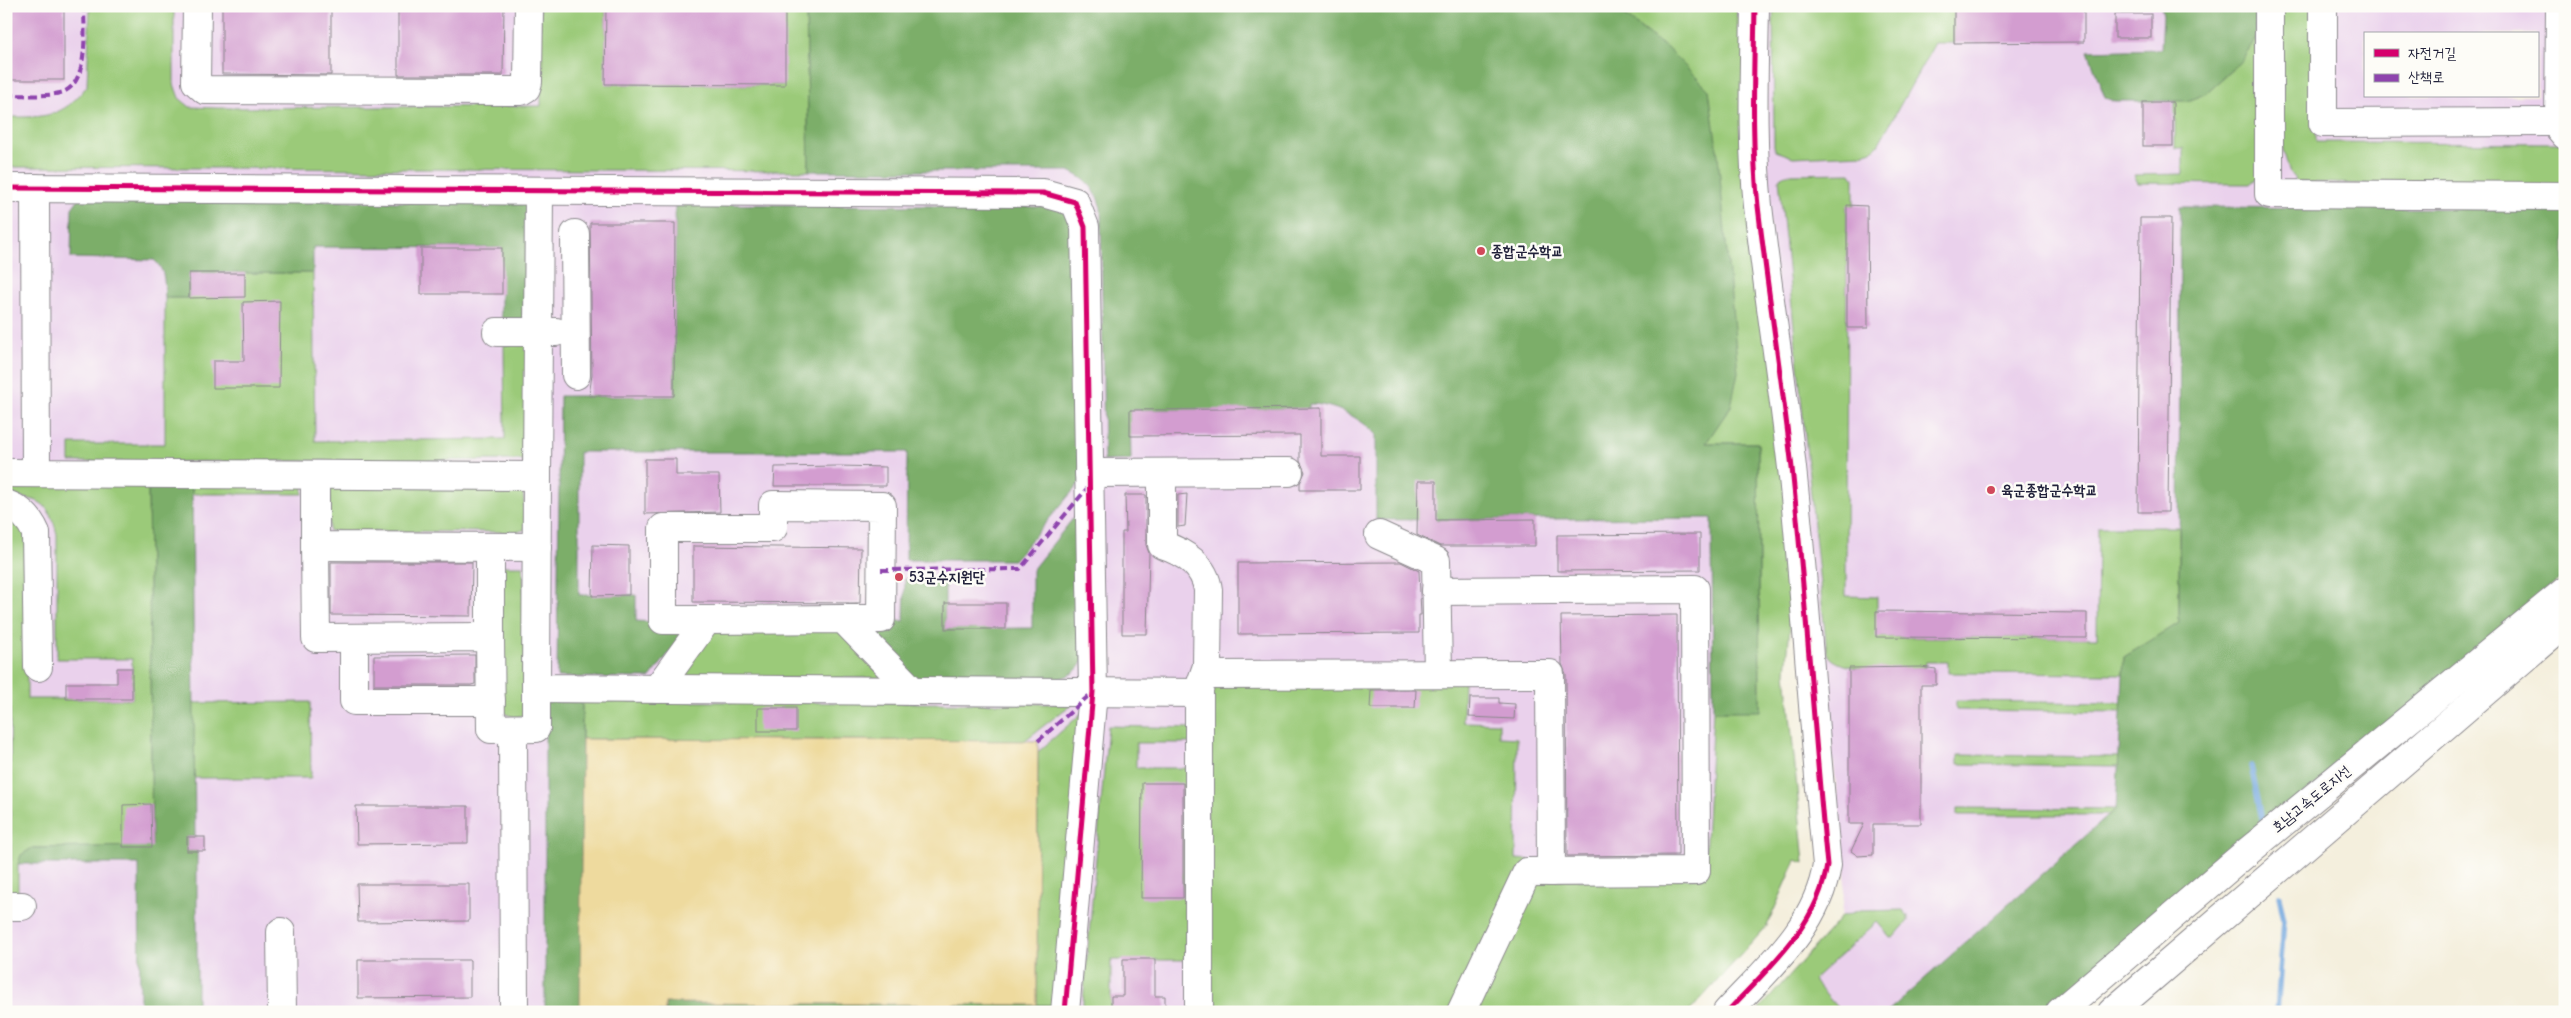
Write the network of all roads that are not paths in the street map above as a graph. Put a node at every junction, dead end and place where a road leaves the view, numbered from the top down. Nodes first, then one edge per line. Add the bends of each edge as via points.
1 (197, 6) edge
2 (528, 6) edge
3 (1755, 6) edge
4 (2269, 6) edge
5 (2323, 6) edge
6 (2560, 6) edge
7 (2562, 129) edge
8 (6, 188) edge
9 (35, 188) junction
10 (538, 191) junction
11 (2565, 196) edge
12 (575, 234) dead end
13 (497, 332) dead end
14 (538, 332) junction
15 (575, 333) junction
16 (576, 375) dead end
17 (1289, 472) dead end
18 (6, 473) edge
19 (36, 473) junction
20 (1089, 473) junction
21 (1162, 473) junction
22 (315, 475) junction
23 (537, 476) junction
24 (6, 504) edge
25 (1379, 536) dead end
26 (315, 546) junction
27 (490, 547) junction
28 (537, 547) junction
29 (1436, 591) junction
30 (2565, 591) edge
31 (843, 619) junction
32 (707, 620) junction
33 (2565, 623) edge
34 (490, 637) junction
35 (354, 638) junction
36 (38, 667) dead end
37 (1438, 674) junction
38 (1202, 684) junction
39 (536, 688) junction
40 (657, 689) junction
41 (913, 691) junction
42 (1093, 692) junction
43 (491, 701) junction
44 (513, 729) junction
45 (1551, 872) junction
46 (281, 932) dead end
47 (282, 1012) edge
48 (514, 1012) edge
49 (1065, 1012) edge
50 (1200, 1012) edge
51 (1462, 1012) edge
52 (1728, 1012) edge
53 (2060, 1012) edge
54 (2112, 1012) edge

1 - 2 main road via 196,82 205,90 522,91 528,82
3 - 52 main road via 1754,138 1758,204 1783,384 1804,581 1827,865 1817,903 1802,927
4 - 11 main road via 2269,194
5 - 7 main road via 2323,123
6 - 7 main road
8 - 9 main road
9 - 10 main road
9 - 19 main road
10 - 14 main road
10 - 20 main road via 1043,193 1075,202 1084,227
12 - 15 main road
13 - 14 main road
14 - 15 main road
14 - 23 main road
15 - 16 main road
17 - 21 main road
18 - 19 main road
19 - 22 main road
20 - 21 main road
20 - 42 main road
21 - 38 main road via 1162,545 1173,548 1193,562 1206,579 1207,666
22 - 23 main road
22 - 26 main road
23 - 28 main road
24 - 36 main road via 23,513 36,533
25 - 29 main road via 1436,561
26 - 27 main road
26 - 35 main road via 316,638
27 - 28 main road
27 - 34 main road
28 - 39 main road
29 - 37 main road
29 - 45 main road via 1695,589 1696,871
30 - 53 main road, 호남고속도로지선 via 2246,853
31 - 32 main road
31 - 32 main road via 881,619 882,506 774,505 774,528 663,528 663,620
31 - 41 main road
32 - 40 main road
33 - 54 main road, 호남고속도로지선
34 - 35 main road
34 - 43 main road
35 - 43 main road via 354,701
37 - 38 main road
37 - 45 main road via 1550,674
38 - 42 main road
38 - 50 main road
39 - 40 main road
39 - 44 main road via 536,728
40 - 41 main road
41 - 42 main road
42 - 49 main road
43 - 44 main road via 491,729
44 - 48 main road
45 - 51 main road via 1527,872
46 - 47 main road

